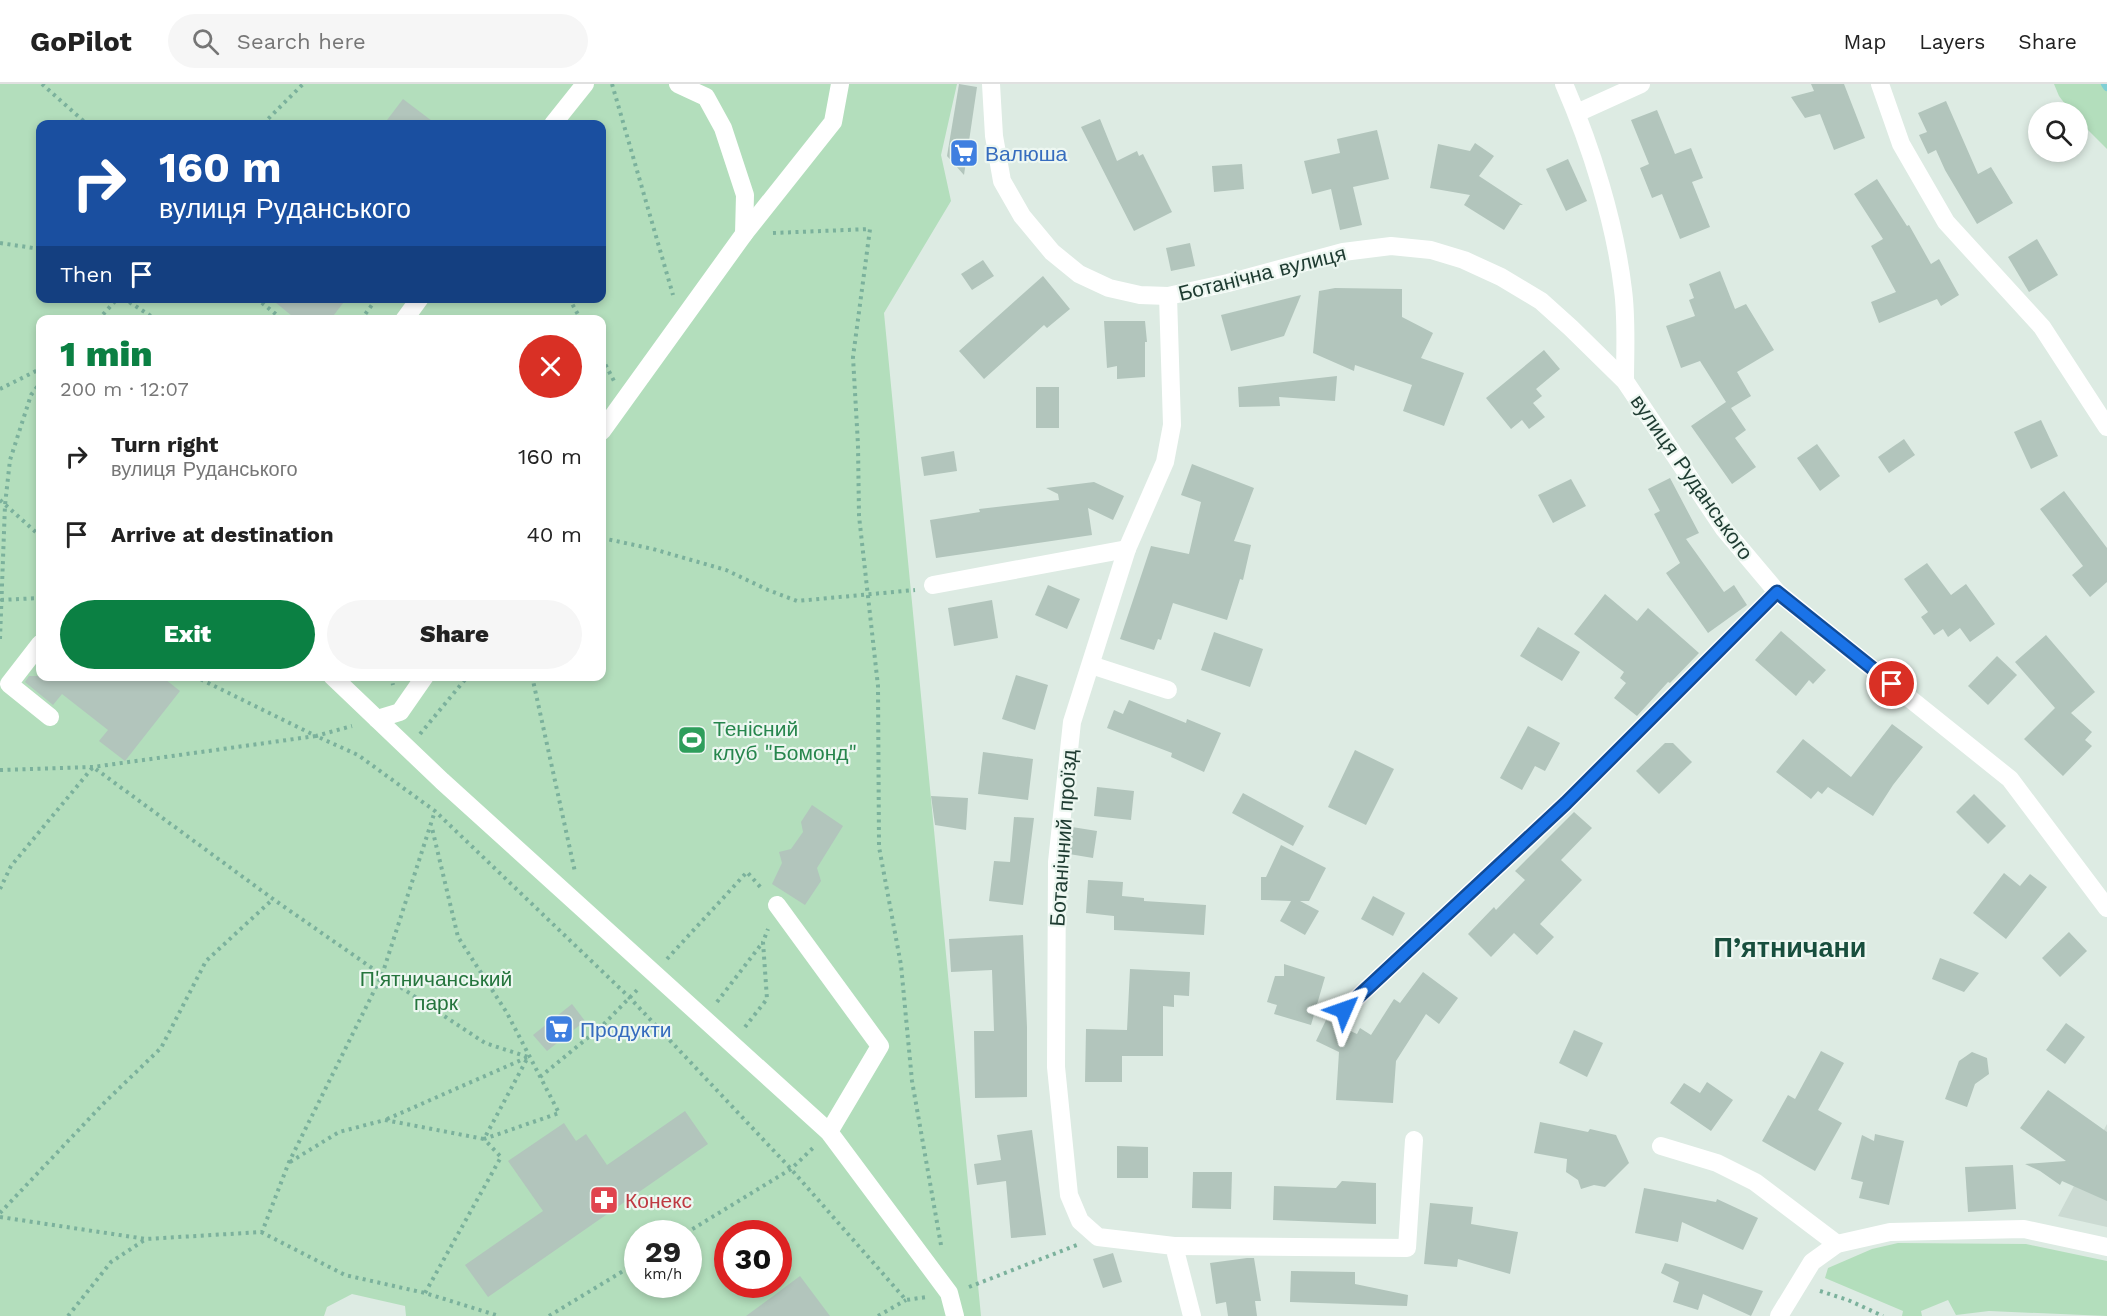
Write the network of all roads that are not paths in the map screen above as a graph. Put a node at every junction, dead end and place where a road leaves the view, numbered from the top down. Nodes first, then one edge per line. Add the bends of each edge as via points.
1 (585, 84) edge
2 (678, 84) edge
3 (840, 84) edge
4 (991, 84) edge
5 (1564, 84) edge
6 (1641, 84) edge
7 (1880, 84) edge
8 (705, 91) edge
9 (1576, 113) junction
10 (556, 120) edge
11 (744, 234) junction
12 (1168, 296) junction
13 (1625, 381) junction
14 (606, 425) edge
15 (2107, 427) edge
16 (1127, 549) junction
17 (933, 585) dead end
18 (1777, 592) junction
19 (36, 649) edge
20 (1090, 665) junction
21 (337, 681) edge
22 (422, 681) edge
23 (1168, 690) dead end
24 (50, 717) dead end
25 (377, 719) junction
26 (777, 905) road end
27 (2107, 908) edge
28 (1344, 1010) dead end
29 (829, 1132) junction
30 (1414, 1140) dead end
31 (1661, 1146) dead end
32 (1837, 1244) junction
33 (1174, 1246) junction
34 (2107, 1247) edge
35 (955, 1316) edge
36 (1192, 1316) edge
37 (1779, 1316) edge

1 - 10 street
2 - 8 street
3 - 11 street via 833,122
4 - 12 street, Ботанічна вулиця via 1002,181 1022,216 1052,252 1079,274 1109,288
5 - 9 street, вулиця Руданського
6 - 9 street
7 - 15 street via 1901,144 1946,222 2042,327
8 - 11 street via 723,128 746,195
9 - 13 street, вулиця Руданського via 1605,202 1623,291
11 - 14 street
12 - 13 street, Ботанічна вулиця via 1343,252 1391,246 1431,250 1501,277 1541,301
12 - 16 street, Ботанічний проїзд via 1172,425 1165,462
13 - 18 street, вулиця Руданського via 1724,528
16 - 17 street
16 - 20 street, Ботанічний проїзд
18 - 27 street, вулиця Руданського via 2010,779
18 - 28 street via 1566,803
19 - 24 street via 9,684
20 - 23 street
20 - 33 street, Ботанічний проїзд via 1072,722 1057,862 1056,1067 1069,1195 1080,1221 1098,1237
21 - 25 street
22 - 25 street via 400,712
25 - 29 street
26 - 29 street via 880,1046
29 - 35 street via 949,1293
30 - 33 street via 1407,1248
31 - 32 street via 1717,1163 1755,1182
32 - 34 street via 1890,1232 2024,1229
32 - 37 street via 1812,1262
33 - 36 street

